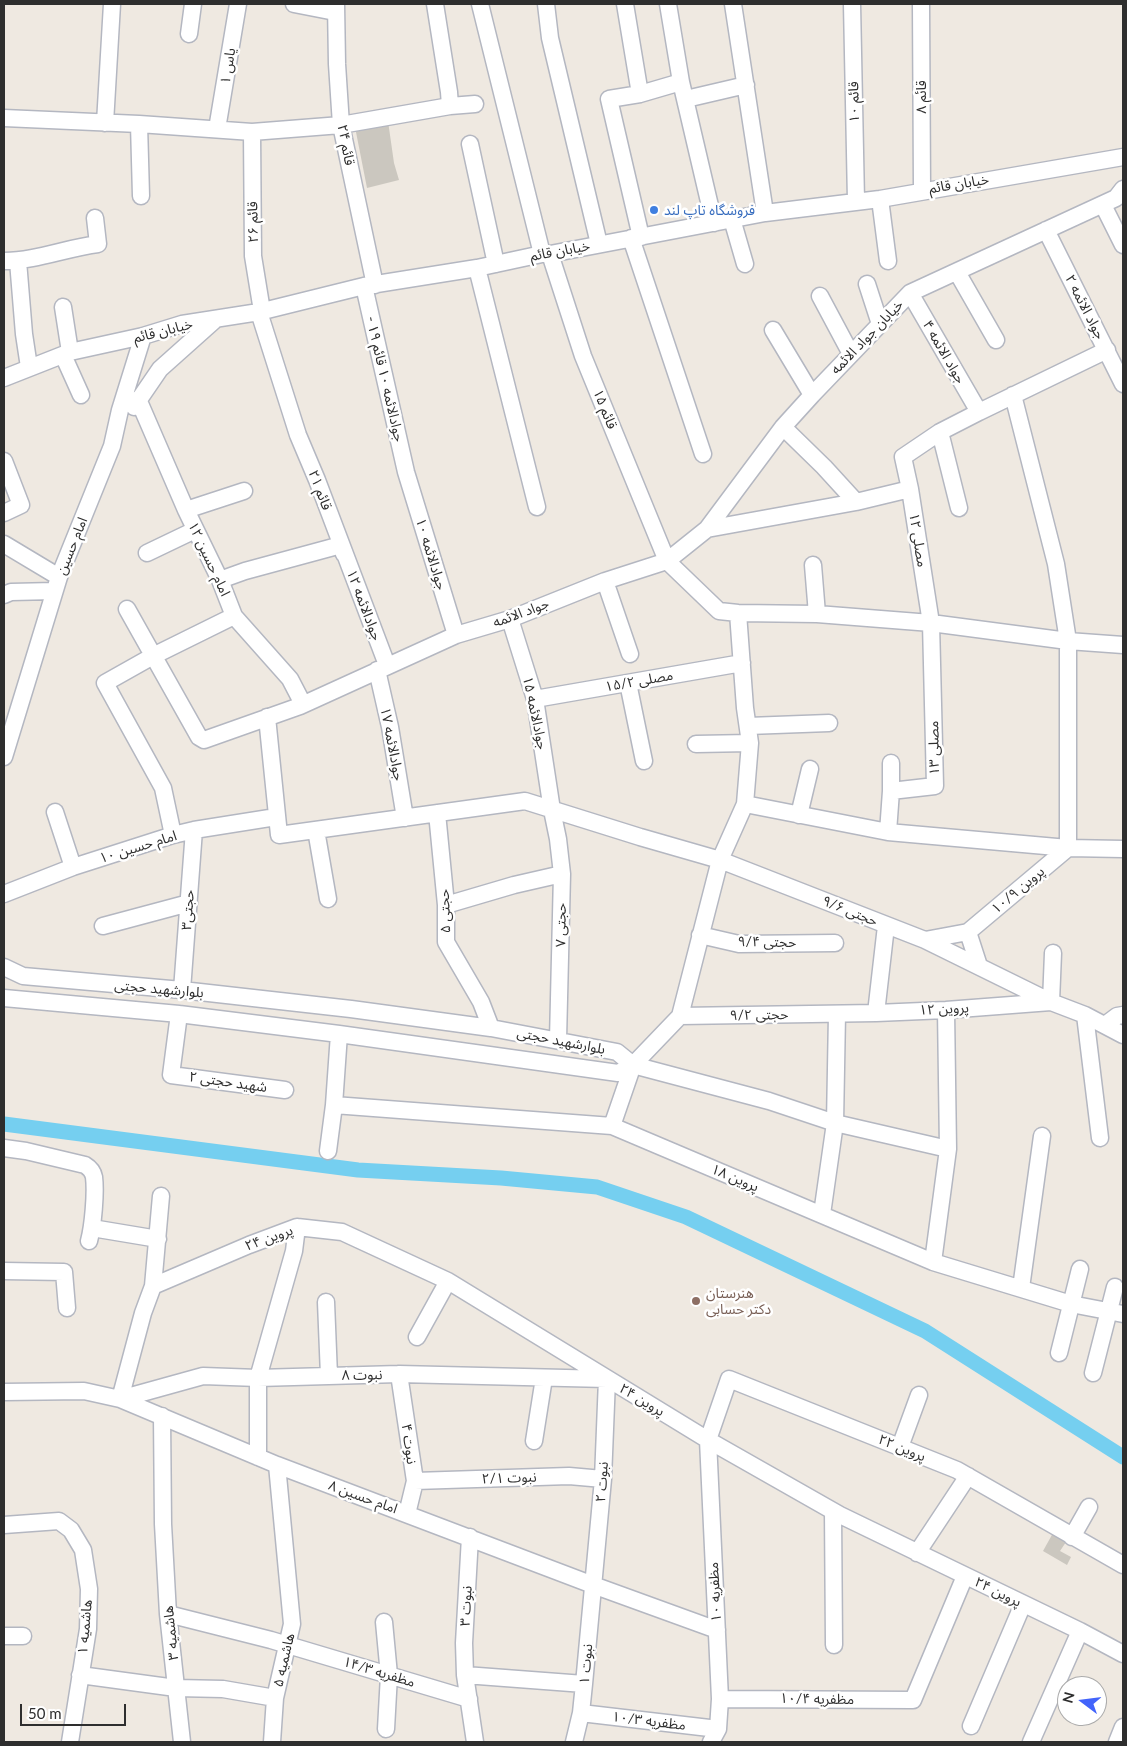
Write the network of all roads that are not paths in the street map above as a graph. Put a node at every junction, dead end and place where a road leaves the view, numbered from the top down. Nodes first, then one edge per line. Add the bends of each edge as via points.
1 (112, 4) edge
2 (193, 4) edge
3 (238, 4) edge
4 (294, 4) edge
5 (435, 4) edge
6 (480, 4) edge
7 (546, 4) edge
8 (625, 4) edge
9 (668, 4) edge
10 (732, 4) edge
11 (852, 4) edge
12 (921, 4) edge
13 (336, 8) edge
14 (189, 34) dead end
15 (681, 82) junction
16 (746, 85) junction
17 (640, 94) junction
18 (686, 99) junction
19 (475, 104) dead end
20 (450, 106) junction
21 (4, 118) edge
22 (105, 123) junction
23 (139, 124) junction
24 (341, 125) junction
25 (217, 129) junction
26 (252, 132) junction
27 (470, 144) dead end
28 (1123, 158) edge
29 (1123, 189) edge
30 (922, 190) junction
31 (141, 196) dead end
32 (880, 198) junction
33 (856, 201) junction
34 (1104, 204) junction
35 (765, 213) junction
36 (95, 218) dead end
37 (732, 219) junction
38 (714, 222) junction
39 (1046, 230) junction
40 (636, 238) junction
41 (599, 244) junction
42 (1123, 245) edge
43 (546, 254) junction
44 (11, 261) edge
45 (888, 261) dead end
46 (496, 264) junction
47 (745, 264) dead end
48 (477, 268) junction
49 (957, 272) junction
50 (867, 284) dead end
51 (370, 285) junction
52 (910, 293) junction
53 (820, 296) dead end
54 (63, 307) dead end
55 (260, 311) junction
56 (216, 319) junction
57 (880, 324) junction
58 (773, 330) dead end
59 (144, 336) junction
60 (996, 340) dead end
61 (1107, 350) junction
62 (67, 353) junction
63 (851, 354) junction
64 (29, 367) junction
65 (4, 378) edge
66 (1123, 384) edge
67 (812, 394) junction
68 (81, 395) dead end
69 (1013, 395) junction
70 (138, 399) junction
71 (979, 412) junction
72 (783, 427) junction
73 (940, 432) junction
74 (112, 446) junction
75 (704, 454) dead end
76 (4, 460) edge
77 (406, 472) joint
78 (910, 489) junction
79 (244, 491) dead end
80 (856, 502) junction
81 (537, 507) dead end
82 (960, 508) dead end
83 (186, 510) junction
84 (4, 513) edge
85 (195, 530) junction
86 (707, 530) junction
87 (4, 544) edge
88 (341, 545) junction
89 (147, 553) dead end
90 (667, 561) junction
91 (813, 565) dead end
92 (220, 580) junction
93 (605, 581) junction
94 (56, 584) junction
95 (4, 595) edge
96 (127, 609) dead end
97 (738, 613) junction
98 (817, 614) junction
99 (234, 616) junction
100 (510, 618) junction
101 (931, 623) junction
102 (456, 636) junction
103 (1068, 641) junction
104 (1123, 645) edge
105 (630, 654) dead end
106 (153, 656) junction
107 (742, 663) junction
108 (382, 668) junction
109 (628, 683) junction
110 (535, 699) junction
111 (303, 704) junction
112 (267, 717) junction
113 (830, 723) dead end
114 (748, 726) junction
115 (750, 743) junction
116 (696, 744) dead end
117 (4, 757) edge
118 (644, 761) dead end
119 (891, 763) dead end
120 (810, 769) dead end
121 (891, 791) junction
122 (745, 804) junction
123 (552, 810) junction
124 (55, 812) dead end
125 (436, 813) junction
126 (799, 816) junction
127 (276, 818) junction
128 (405, 818) junction
129 (194, 830) junction
130 (316, 830) junction
131 (888, 832) junction
132 (173, 835) junction
133 (1068, 848) junction
134 (1123, 849) edge
135 (720, 860) junction
136 (73, 868) junction
137 (562, 874) junction
138 (4, 894) edge
139 (328, 899) dead end
140 (189, 903) junction
141 (446, 905) junction
142 (103, 926) dead end
143 (886, 926) junction
144 (968, 932) junction
145 (700, 934) junction
146 (925, 940) junction
147 (835, 943) dead end
148 (1053, 953) dead end
149 (979, 966) junction
150 (4, 967) edge
151 (182, 990) junction
152 (4, 998) edge
153 (1051, 1002) junction
154 (946, 1010) junction
155 (876, 1012) junction
156 (179, 1014) junction
157 (837, 1014) junction
158 (1085, 1015) junction
159 (1123, 1015) edge
160 (680, 1016) junction
161 (1105, 1025) junction
162 (491, 1028) junction
163 (339, 1034) junction
164 (1123, 1035) edge
165 (558, 1040) junction
166 (633, 1064) junction
167 (285, 1090) dead end
168 (334, 1105) junction
169 (835, 1123) junction
170 (612, 1126) junction
171 (1042, 1136) dead end
172 (1100, 1138) dead end
173 (4, 1148) edge
174 (948, 1149) junction
175 (328, 1151) dead end
176 (162, 1196) dead end
177 (822, 1214) junction
178 (297, 1227) junction
179 (158, 1239) junction
180 (932, 1262) junction
181 (1080, 1269) dead end
182 (4, 1271) edge
183 (448, 1281) junction
184 (153, 1286) junction
185 (1115, 1287) dead end
186 (1021, 1288) junction
187 (326, 1302) dead end
188 (1071, 1304) junction
189 (67, 1308) dead end
190 (1116, 1312) edge
191 (416, 1337) dead end
192 (1059, 1353) dead end
193 (1092, 1373) dead end
194 (399, 1374) junction
195 (328, 1376) junction
196 (258, 1378) junction
197 (544, 1378) junction
198 (608, 1379) junction
199 (4, 1392) edge
200 (919, 1394) dead end
201 (120, 1399) junction
202 (162, 1416) junction
203 (708, 1440) junction
204 (534, 1441) dead end
205 (900, 1447) junction
206 (258, 1457) junction
207 (277, 1465) junction
208 (968, 1476) junction
209 (603, 1479) junction
210 (415, 1481) junction
211 (1088, 1507) dead end
212 (833, 1511) junction
213 (407, 1514) junction
214 (4, 1525) edge
215 (1072, 1537) junction
216 (470, 1538) junction
217 (917, 1553) junction
218 (1123, 1565) edge
219 (966, 1576) junction
220 (593, 1585) junction
221 (1023, 1604) junction
222 (168, 1614) junction
223 (384, 1622) dead end
224 (717, 1630) junction
225 (1080, 1632) junction
226 (4, 1636) edge
227 (23, 1636) dead end
228 (288, 1645) junction
229 (834, 1645) dead end
230 (1123, 1654) edge
231 (80, 1675) junction
232 (389, 1675) junction
233 (466, 1675) junction
234 (584, 1684) junction
235 (176, 1688) junction
236 (275, 1698) junction
237 (469, 1698) junction
238 (720, 1698) junction
239 (581, 1713) junction
240 (971, 1726) dead end
241 (1123, 1727) edge
242 (386, 1729) dead end
243 (714, 1736) edge
244 (70, 1742) edge
245 (182, 1742) edge
246 (272, 1742) edge
247 (474, 1742) edge
248 (574, 1742) edge
249 (1031, 1742) edge
250 (1116, 1742) edge

1 - 22 street
2 - 14 street
3 - 25 street, یاس ۱
4 - 13 street
5 - 20 street
6 - 43 street, قائم ۱۵
7 - 41 street via 550,38
8 - 17 street
9 - 15 street
10 - 16 street
11 - 33 street, قائم ۱۰
12 - 30 street, قائم ۸
13 - 24 street, قائم ۲۴
15 - 17 street
15 - 18 street
16 - 18 street
16 - 35 street
17 - 40 street via 609,99
18 - 38 street
19 - 20 street
20 - 24 street
21 - 22 street
22 - 23 street
23 - 25 street
23 - 31 street
24 - 26 street
24 - 51 street, قائم ۲۴
25 - 26 street
26 - 55 street, قائم ۲۶ via 253,256
27 - 46 street
28 - 30 street, خیابان قائم
29 - 34 street, خیابان جواد الائمه via 1116,198
30 - 32 street, خیابان قائم
32 - 33 street, خیابان قائم
32 - 45 street
33 - 35 street, خیابان قائم
34 - 39 street, خیابان جواد الائمه
34 - 42 street
35 - 37 street, خیابان قائم
36 - 44 street via 98,244
37 - 38 street, خیابان قائم
37 - 47 street
38 - 40 street, خیابان قائم
39 - 49 street, خیابان جواد الائمه
39 - 61 street, جواد الائمه ۲
40 - 41 street, خیابان قائم
40 - 75 street
41 - 43 street, خیابان قائم
43 - 46 street, خیابان قائم
43 - 90 street, قائم ۱۵
44 - 64 street
46 - 48 street, خیابان قائم
48 - 51 street, خیابان قائم
48 - 81 street
49 - 52 street, خیابان جواد الائمه
49 - 60 street
50 - 57 street
51 - 55 street, خیابان قائم
51 - 77 street, - جوادالائمه ۱۰ قائم ۱۹
52 - 57 street, خیابان جواد الائمه
52 - 71 street, جواد الائمه ۴
53 - 63 street
54 - 62 street
55 - 56 street, خیابان قائم
55 - 88 street, قائم ۲۱ via 298,435
56 - 59 street, خیابان قائم via 182,324
56 - 70 street via 160,369
57 - 63 street, خیابان جواد الائمه
58 - 67 street
59 - 62 street, خیابان قائم
59 - 74 street, امام حسین
61 - 66 street, جواد الائمه ۲
61 - 69 street
62 - 64 street, خیابان قائم
62 - 68 street
63 - 67 street, خیابان جواد الائمه
64 - 65 street, خیابان قائم
67 - 72 street, خیابان جواد الائمه
69 - 71 street
69 - 103 street via 1056,564
70 - 74 street
70 - 83 street, امام حسین ۱۲
71 - 73 street
72 - 80 street
72 - 86 street, خیابان جواد الائمه
73 - 78 street, مصلی ۱۲ via 903,457
73 - 82 street
74 - 94 street, امام حسین
76 - 84 street via 21,505
77 - 102 street, جوادالائمه ۱۰
78 - 80 street
78 - 101 street, مصلی ۱۲
79 - 83 street
80 - 86 street
83 - 85 street, امام حسین ۱۲
85 - 89 street
85 - 92 street, امام حسین ۱۲
86 - 90 street, خیابان جواد الائمه
87 - 94 street
88 - 92 street
88 - 108 street, قائم ۲۱
90 - 93 street, جواد الائمه
90 - 97 street via 719,611
91 - 98 street
92 - 99 street, امام حسین ۱۲
93 - 100 street, جواد الائمه
93 - 105 street
94 - 95 street
94 - 117 street, امام حسین
96 - 106 street
97 - 98 street
97 - 107 street
98 - 101 street
99 - 106 street
99 - 111 street, امام حسین ۱۲ via 290,679
100 - 102 street, جواد الائمه
100 - 110 street, جوادالائمه ۱۵
101 - 103 street
101 - 121 street, مصلی ۱۳ via 935,786
102 - 108 street, جواد الائمه
103 - 104 street
103 - 133 street
106 - 112 street, جواد الائمه via 201,739
106 - 132 street via 105,683 163,788
107 - 109 street, مصلی ۱۵/۲
107 - 114 street
108 - 111 street, جواد الائمه
108 - 128 street, جوادالائمه ۱۷
109 - 110 street, مصلی ۱۵/۲
109 - 118 street
110 - 123 street, جوادالائمه ۱۵
111 - 112 street, جواد الائمه
112 - 127 street
113 - 114 street
114 - 115 street
115 - 116 street
115 - 122 street
119 - 121 street
120 - 126 street
121 - 131 street
122 - 126 street
122 - 135 street
123 - 125 street, حجتی ۹/۶ via 525,801
123 - 135 street, حجتی ۹/۶
123 - 137 street, حجتی ۷
124 - 136 street
125 - 128 street, حجتی ۹/۶
125 - 141 street, حجتی ۵
126 - 131 street
127 - 129 street, ۱۰ امام حسین
127 - 130 street, حجتی ۹/۶ via 279,835
128 - 130 street, حجتی ۹/۶
129 - 132 street, ۱۰ امام حسین
129 - 140 street, حجتی۳
130 - 139 street
131 - 133 street
132 - 136 street, ۱۰ امام حسین
133 - 134 street
133 - 144 street, پروین ۱۰/۹
135 - 143 street, حجتی ۹/۶
135 - 145 street
136 - 138 street, ۱۰ امام حسین
137 - 141 street
137 - 165 street, حجتی ۷
140 - 142 street
140 - 151 street, حجتی۳
141 - 162 street, حجتی ۵ via 446,942
143 - 146 street, حجتی ۹/۶
143 - 155 street
144 - 146 street
144 - 149 street
145 - 147 street, حجتی ۹/۴ via 740,944
145 - 160 street
146 - 149 street, حجتی ۹/۶
148 - 153 street
149 - 153 street, پروین ۱۲
150 - 151 street, بلوارشهید حجتی via 23,976
151 - 162 street, بلوارشهید حجتی
152 - 156 street, بلوارشهید حجتی
153 - 154 street, پروین ۱۲
153 - 158 street, پروین ۱۲
154 - 155 street, پروین ۱۲
154 - 174 street
155 - 157 street, پروین ۱۲
156 - 163 street, بلوارشهید حجتی
156 - 167 street, شهید حجتی ۲ via 171,1075
157 - 160 street, حجتی ۹/۲
157 - 169 street
158 - 161 street, پروین ۱۲
158 - 172 street
159 - 161 street
160 - 166 street
161 - 164 street, پروین ۱۲
162 - 165 street, بلوارشهید حجتی
163 - 166 street, بلوارشهید حجتی via 618,1073
163 - 168 street
165 - 166 street, بلوارشهید حجتی via 617,1052
166 - 169 street via 769,1100
166 - 170 street
168 - 170 street, پروین ۱۸
168 - 175 street
169 - 174 street
169 - 177 street
170 - 177 street, پروین ۱۸
171 - 186 street
173 - 179 street via 90,1168 94,1176 91,1234
174 - 180 street
176 - 179 street
177 - 180 street, پروین ۱۸
178 - 183 street, پروین ۲۴ via 342,1232
178 - 184 street, پروین ۲۴
178 - 196 street via 294,1251
179 - 184 street
180 - 186 street, پروین ۱۸
181 - 188 street
182 - 189 street via 64,1272
183 - 191 street
183 - 198 street, پروین ۲۴
184 - 201 street
185 - 190 street
186 - 188 street, پروین ۱۸
187 - 195 street
188 - 190 street, پروین ۱۸
188 - 192 street
190 - 193 street
194 - 195 street, نبوت ۸
194 - 197 street, نبوت ۸
194 - 210 street, نبوت ۴
195 - 196 street, نبوت ۸
196 - 201 street, نبوت ۸ via 203,1376
196 - 206 street
197 - 198 street, نبوت ۸
197 - 204 street
198 - 203 street, پروین ۲۴
198 - 209 street, نبوت ۲
199 - 201 street, امام حسین ۸ via 84,1392
200 - 205 street
201 - 202 street, امام حسین ۸
202 - 206 street, امام حسین ۸
202 - 222 street, هاشمیه ۳
203 - 205 street, پروین ۲۲ via 729,1379
203 - 212 street, پروین ۲۴
203 - 224 street, مظفریه ۱۰
205 - 208 street, پروین ۲۲
206 - 207 street, امام حسین ۸
207 - 213 street, امام حسین ۸
207 - 228 street, هاشمیه ۵ via 292,1624
208 - 215 street, پروین ۲۲
208 - 217 street
209 - 210 street, نبوت ۲/۱ via 569,1476
209 - 220 street, نبوت ۲
210 - 213 street, نبوت ۴
211 - 215 street
212 - 217 street, پروین ۲۴
212 - 229 street
213 - 216 street, امام حسین ۸
214 - 231 street, ۱ هاشمیه via 59,1521 71,1530 83,1550 89,1589 88,1629
215 - 218 street, پروین ۲۲
216 - 220 street, امام حسین ۸
216 - 233 street, نبوت ۳ via 464,1643
217 - 219 street, پروین ۲۴
219 - 221 street, پروین ۲۴
219 - 238 street, مظفریه ۱۰/۴ via 913,1700
220 - 224 street, امام حسین ۸
220 - 234 street, نبوت ۱
221 - 225 street, پروین ۲۴
221 - 240 street
222 - 228 street, مظفریه ۱۴/۳
222 - 235 street, هاشمیه ۳
223 - 232 street
224 - 238 street, مظفریه ۱۰
225 - 230 street, پروین ۲۴
225 - 249 street
226 - 227 street
228 - 232 street, مظفریه ۱۴/۳
228 - 236 street, هاشمیه ۵
231 - 235 street
231 - 244 street, ۱ هاشمیه
232 - 237 street, مظفریه ۱۴/۳
232 - 242 street
233 - 234 street
233 - 237 street, نبوت ۳
234 - 239 street, نبوت ۱
235 - 236 street via 223,1688
235 - 245 street, هاشمیه ۳
236 - 246 street, هاشمیه ۵
237 - 247 street, نبوت ۳
238 - 243 street, مظفریه ۱۰
239 - 243 street, مظفریه ۱۰/۳
239 - 248 street, نبوت ۱
241 - 250 street

